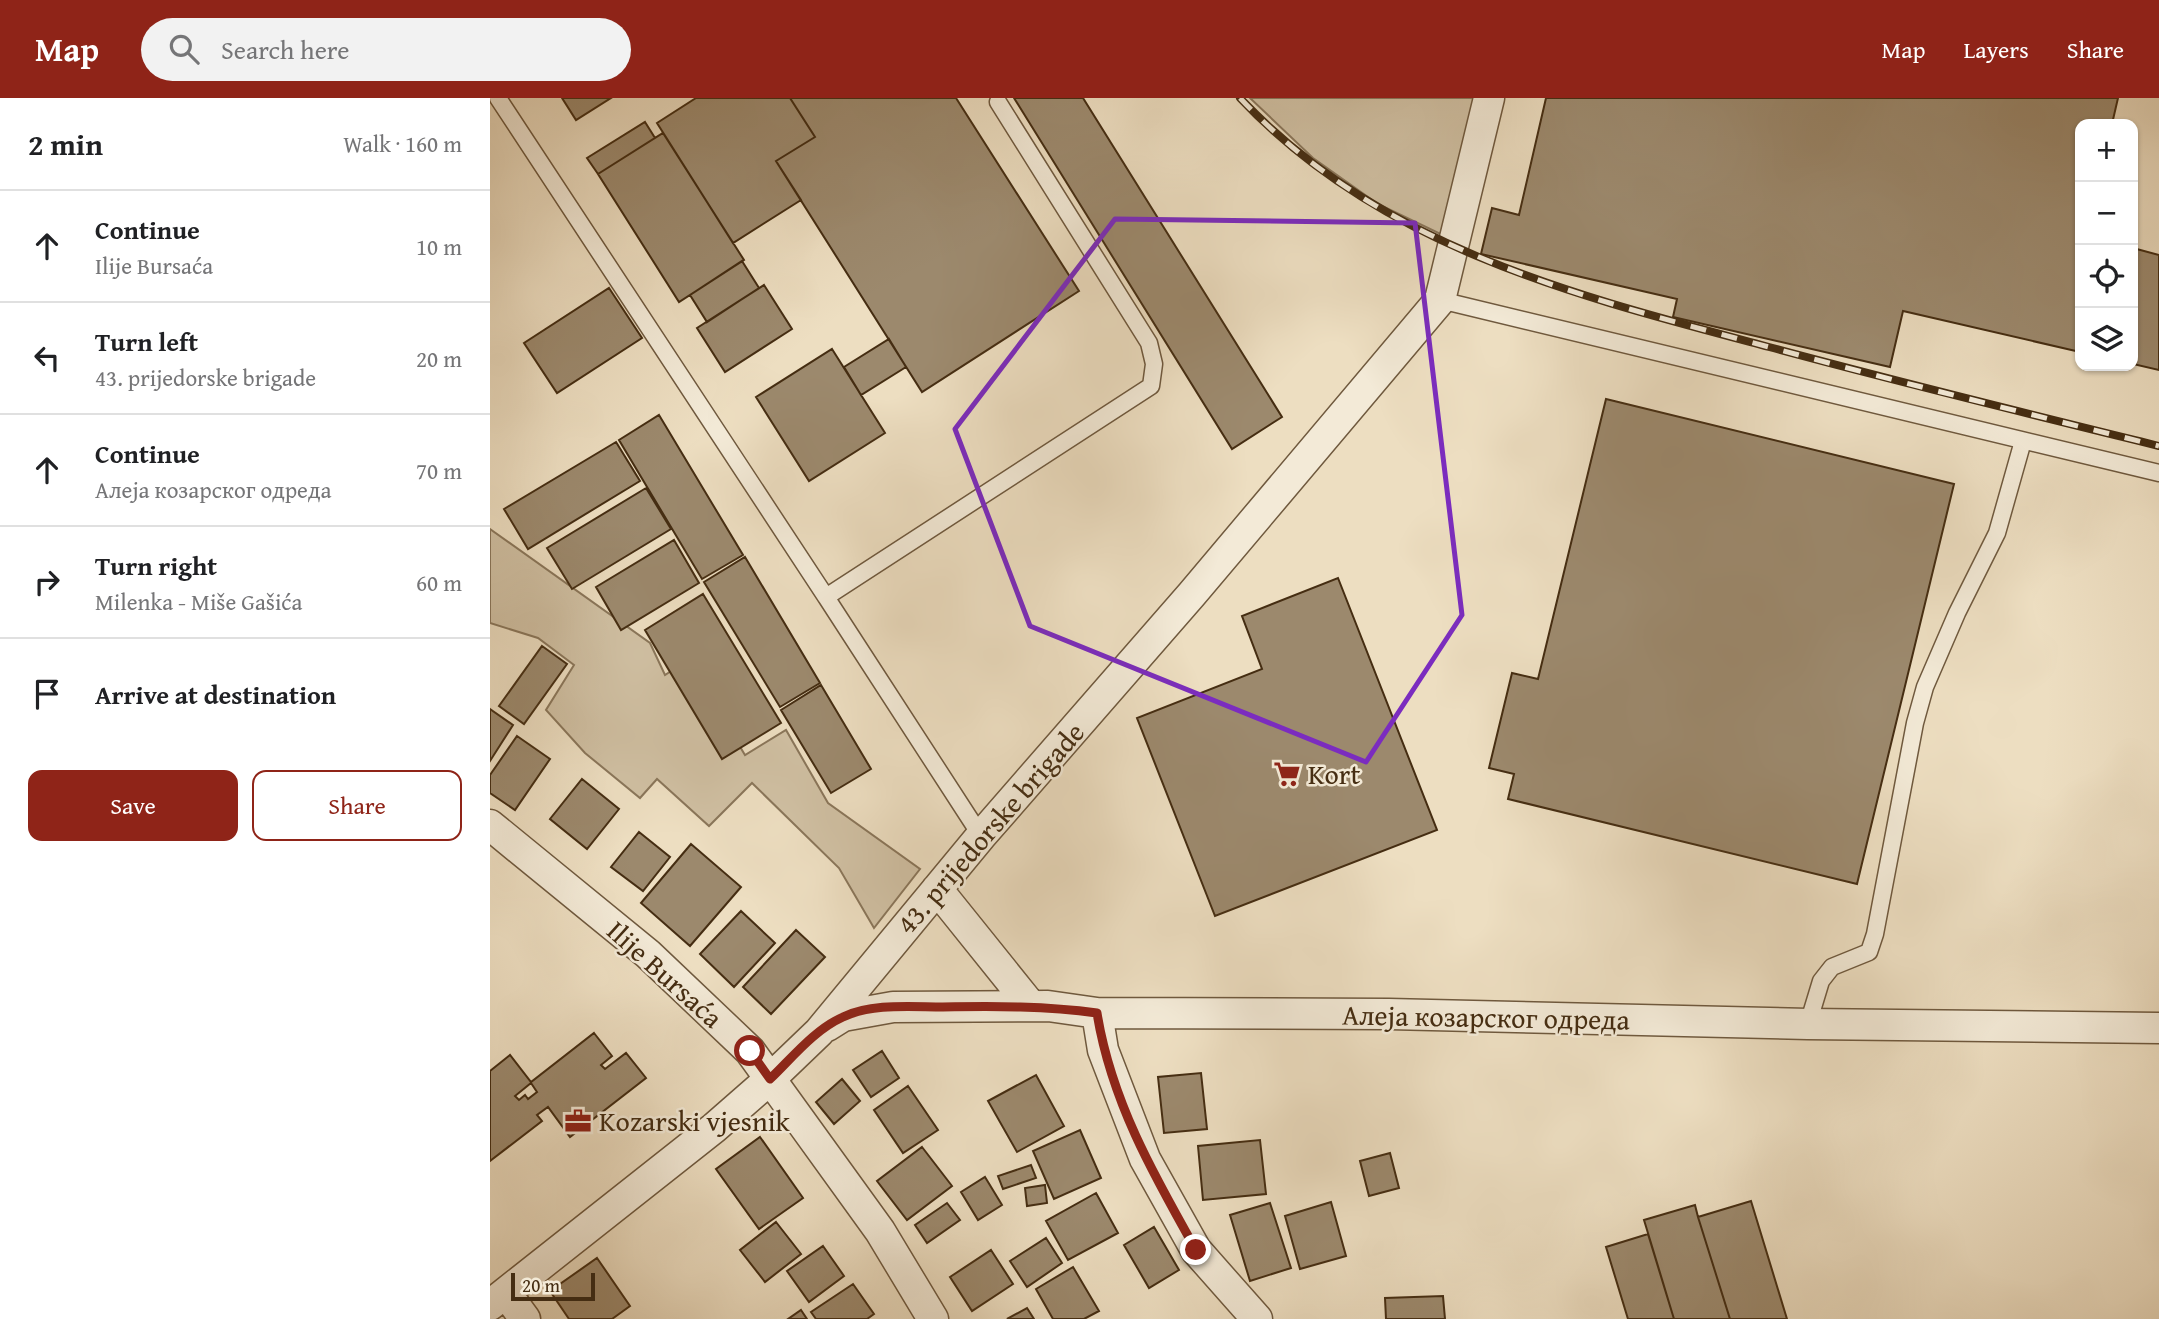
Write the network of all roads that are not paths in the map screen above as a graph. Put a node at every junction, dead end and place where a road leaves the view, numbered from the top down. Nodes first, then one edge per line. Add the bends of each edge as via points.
1 (498, 98) edge
2 (1489, 98) edge
3 (998, 102) dead end
4 (1440, 299) junction
5 (2023, 441) junction
6 (2159, 473) edge
7 (827, 597) junction
8 (490, 825) edge
9 (981, 836) junction
10 (937, 889) junction
11 (1031, 1006) junction
12 (1097, 1013) junction
13 (1808, 1024) junction
14 (2159, 1028) edge
15 (819, 1031) junction
16 (770, 1079) junction
17 (498, 1299) edge
18 (525, 1319) edge
19 (933, 1319) edge
20 (1257, 1319) edge

1 - 7 lane
2 - 4 street
3 - 7 lane via 1149,343 1154,364 1151,386
4 - 5 lane
4 - 9 street, 43. prijedorske brigade
5 - 6 lane
5 - 13 lane via 1997,533 1957,613 1915,723 1869,951 1832,967 1821,981
7 - 9 lane
8 - 16 street, Ilije Bursaća via 648,954 750,1051
9 - 10 street, 43. prijedorske brigade
10 - 11 street
10 - 15 street, 43. prijedorske brigade
11 - 12 street, Алеја козарског одреда
11 - 15 street, Алеја козарског одреда via 893,1007 844,1016
12 - 13 street, Алеја козарског одреда via 1389,1014
12 - 20 street via 1103,1051 1145,1160 1196,1250
13 - 14 street, Алеја козарског одреда
15 - 16 street, 43. prijedorske brigade
16 - 17 street, 43. prijedorske brigade
16 - 19 street, Ilije Bursaća via 880,1231
17 - 18 street

